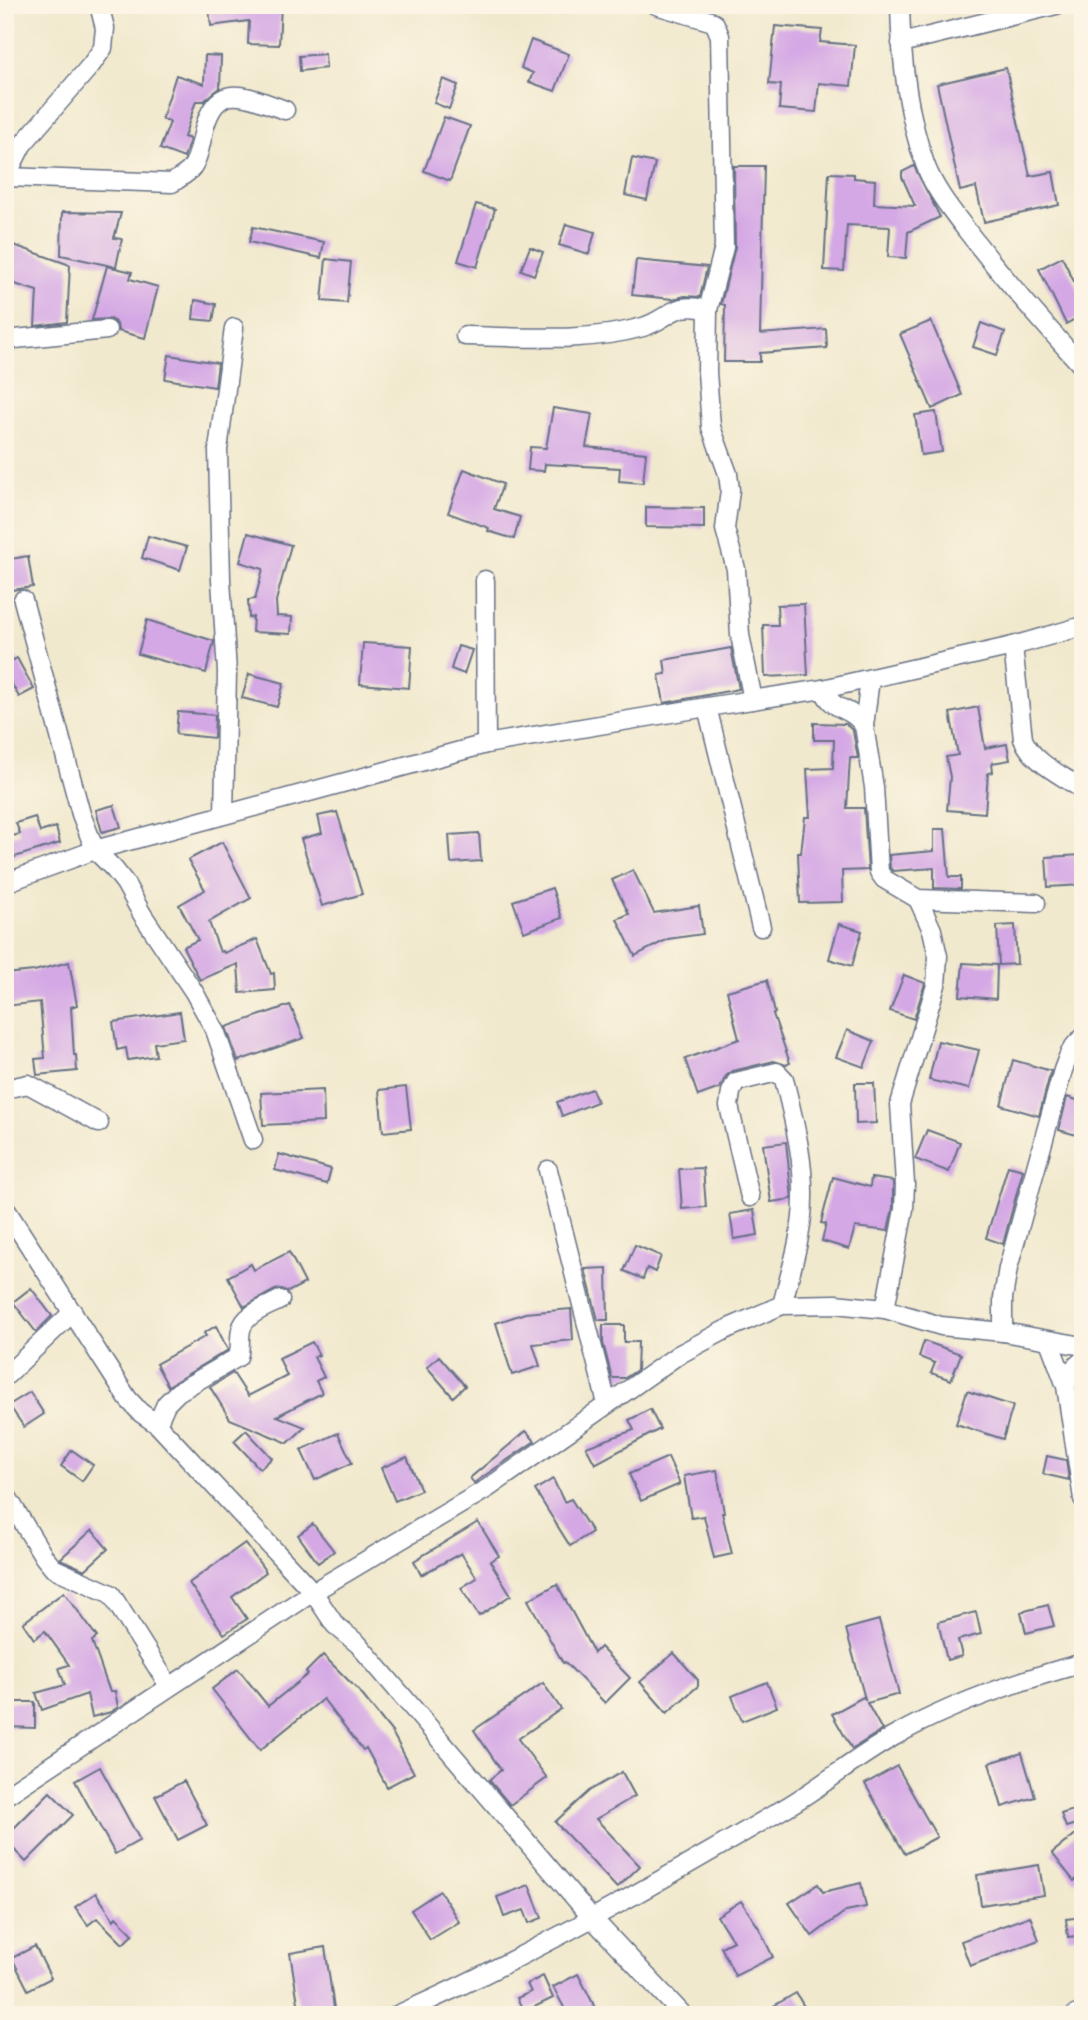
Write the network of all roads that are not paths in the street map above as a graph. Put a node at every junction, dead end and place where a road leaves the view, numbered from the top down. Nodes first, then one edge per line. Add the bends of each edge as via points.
1 (99, 5) edge
2 (656, 5) edge
3 (900, 5) edge
4 (1056, 5) edge
5 (901, 43) junction
6 (285, 110) dead end
7 (6, 178) edge
8 (708, 310) junction
9 (234, 328) dead end
10 (107, 330) dead end
11 (465, 335) dead end
12 (5, 340) edge
13 (1083, 367) edge
14 (485, 580) dead end
15 (23, 600) dead end
16 (1083, 626) edge
17 (1013, 646) junction
18 (870, 679) junction
19 (823, 690) junction
20 (753, 700) junction
21 (707, 706) junction
22 (864, 726) junction
23 (485, 744) junction
24 (1083, 790) edge
25 (224, 814) junction
26 (94, 850) junction
27 (5, 883) edge
28 (918, 899) junction
29 (1036, 903) dead end
30 (761, 927) dead end
31 (1083, 1038) edge
32 (5, 1089) edge
33 (99, 1123) dead end
34 (253, 1140) dead end
35 (548, 1170) dead end
36 (750, 1197) dead end
37 (5, 1208) edge
38 (280, 1300) dead end
39 (782, 1305) junction
40 (885, 1309) junction
41 (73, 1312) junction
42 (1003, 1332) junction
43 (1049, 1341) junction
44 (1083, 1346) edge
45 (1083, 1360) edge
46 (7, 1375) edge
47 (1066, 1386) junction
48 (607, 1404) junction
49 (157, 1424) junction
50 (5, 1493) edge
51 (1083, 1499) edge
52 (313, 1592) junction
53 (1083, 1663) edge
54 (169, 1686) junction
55 (5, 1796) edge
56 (592, 1918) junction
57 (1083, 2012) edge
58 (397, 2015) edge
59 (682, 2015) edge
60 (1075, 2015) edge

1 - 7 street via 105,28 103,48 22,145
2 - 8 street via 710,21 720,37 724,247
3 - 5 street
4 - 5 street
5 - 13 street via 911,117 926,166 939,190 1005,282
6 - 7 street via 246,96 230,95 214,104 191,169 172,183
8 - 11 street via 681,308 645,327 607,334 544,338
8 - 20 street via 711,427 728,474 726,528 736,569 740,635
9 - 25 street via 218,450 228,672
10 - 12 street
14 - 23 street
15 - 26 street
16 - 17 street
17 - 18 street
17 - 24 street via 1028,752
18 - 19 street
18 - 22 street
19 - 20 street
19 - 22 street via 828,700 856,715
20 - 21 street
21 - 23 street
21 - 30 street
22 - 28 street via 875,797 879,872
23 - 25 street
25 - 26 street
26 - 27 street
26 - 34 street via 125,883 215,1030
28 - 29 street
28 - 40 street via 938,957 936,985 900,1104 904,1209
31 - 42 street via 1075,1043 1063,1070 1008,1268
32 - 33 street via 28,1084
35 - 48 street
36 - 39 street via 729,1106 731,1092 736,1082 777,1072 784,1079 800,1150 804,1200
37 - 41 street
38 - 49 street via 248,1317 242,1325 238,1357 177,1392
39 - 40 street
39 - 48 street via 678,1355
40 - 42 street via 941,1326
41 - 46 street
41 - 49 street via 128,1399
42 - 43 street
43 - 44 street
43 - 47 street
45 - 47 street via 1071,1371
47 - 51 street
48 - 52 street via 488,1488
49 - 52 street
50 - 54 street via 53,1568 111,1594
52 - 54 street
52 - 56 street via 335,1625 358,1644
53 - 56 street via 971,1700 891,1738 788,1806
54 - 55 street
56 - 58 street
56 - 59 street
57 - 60 street

